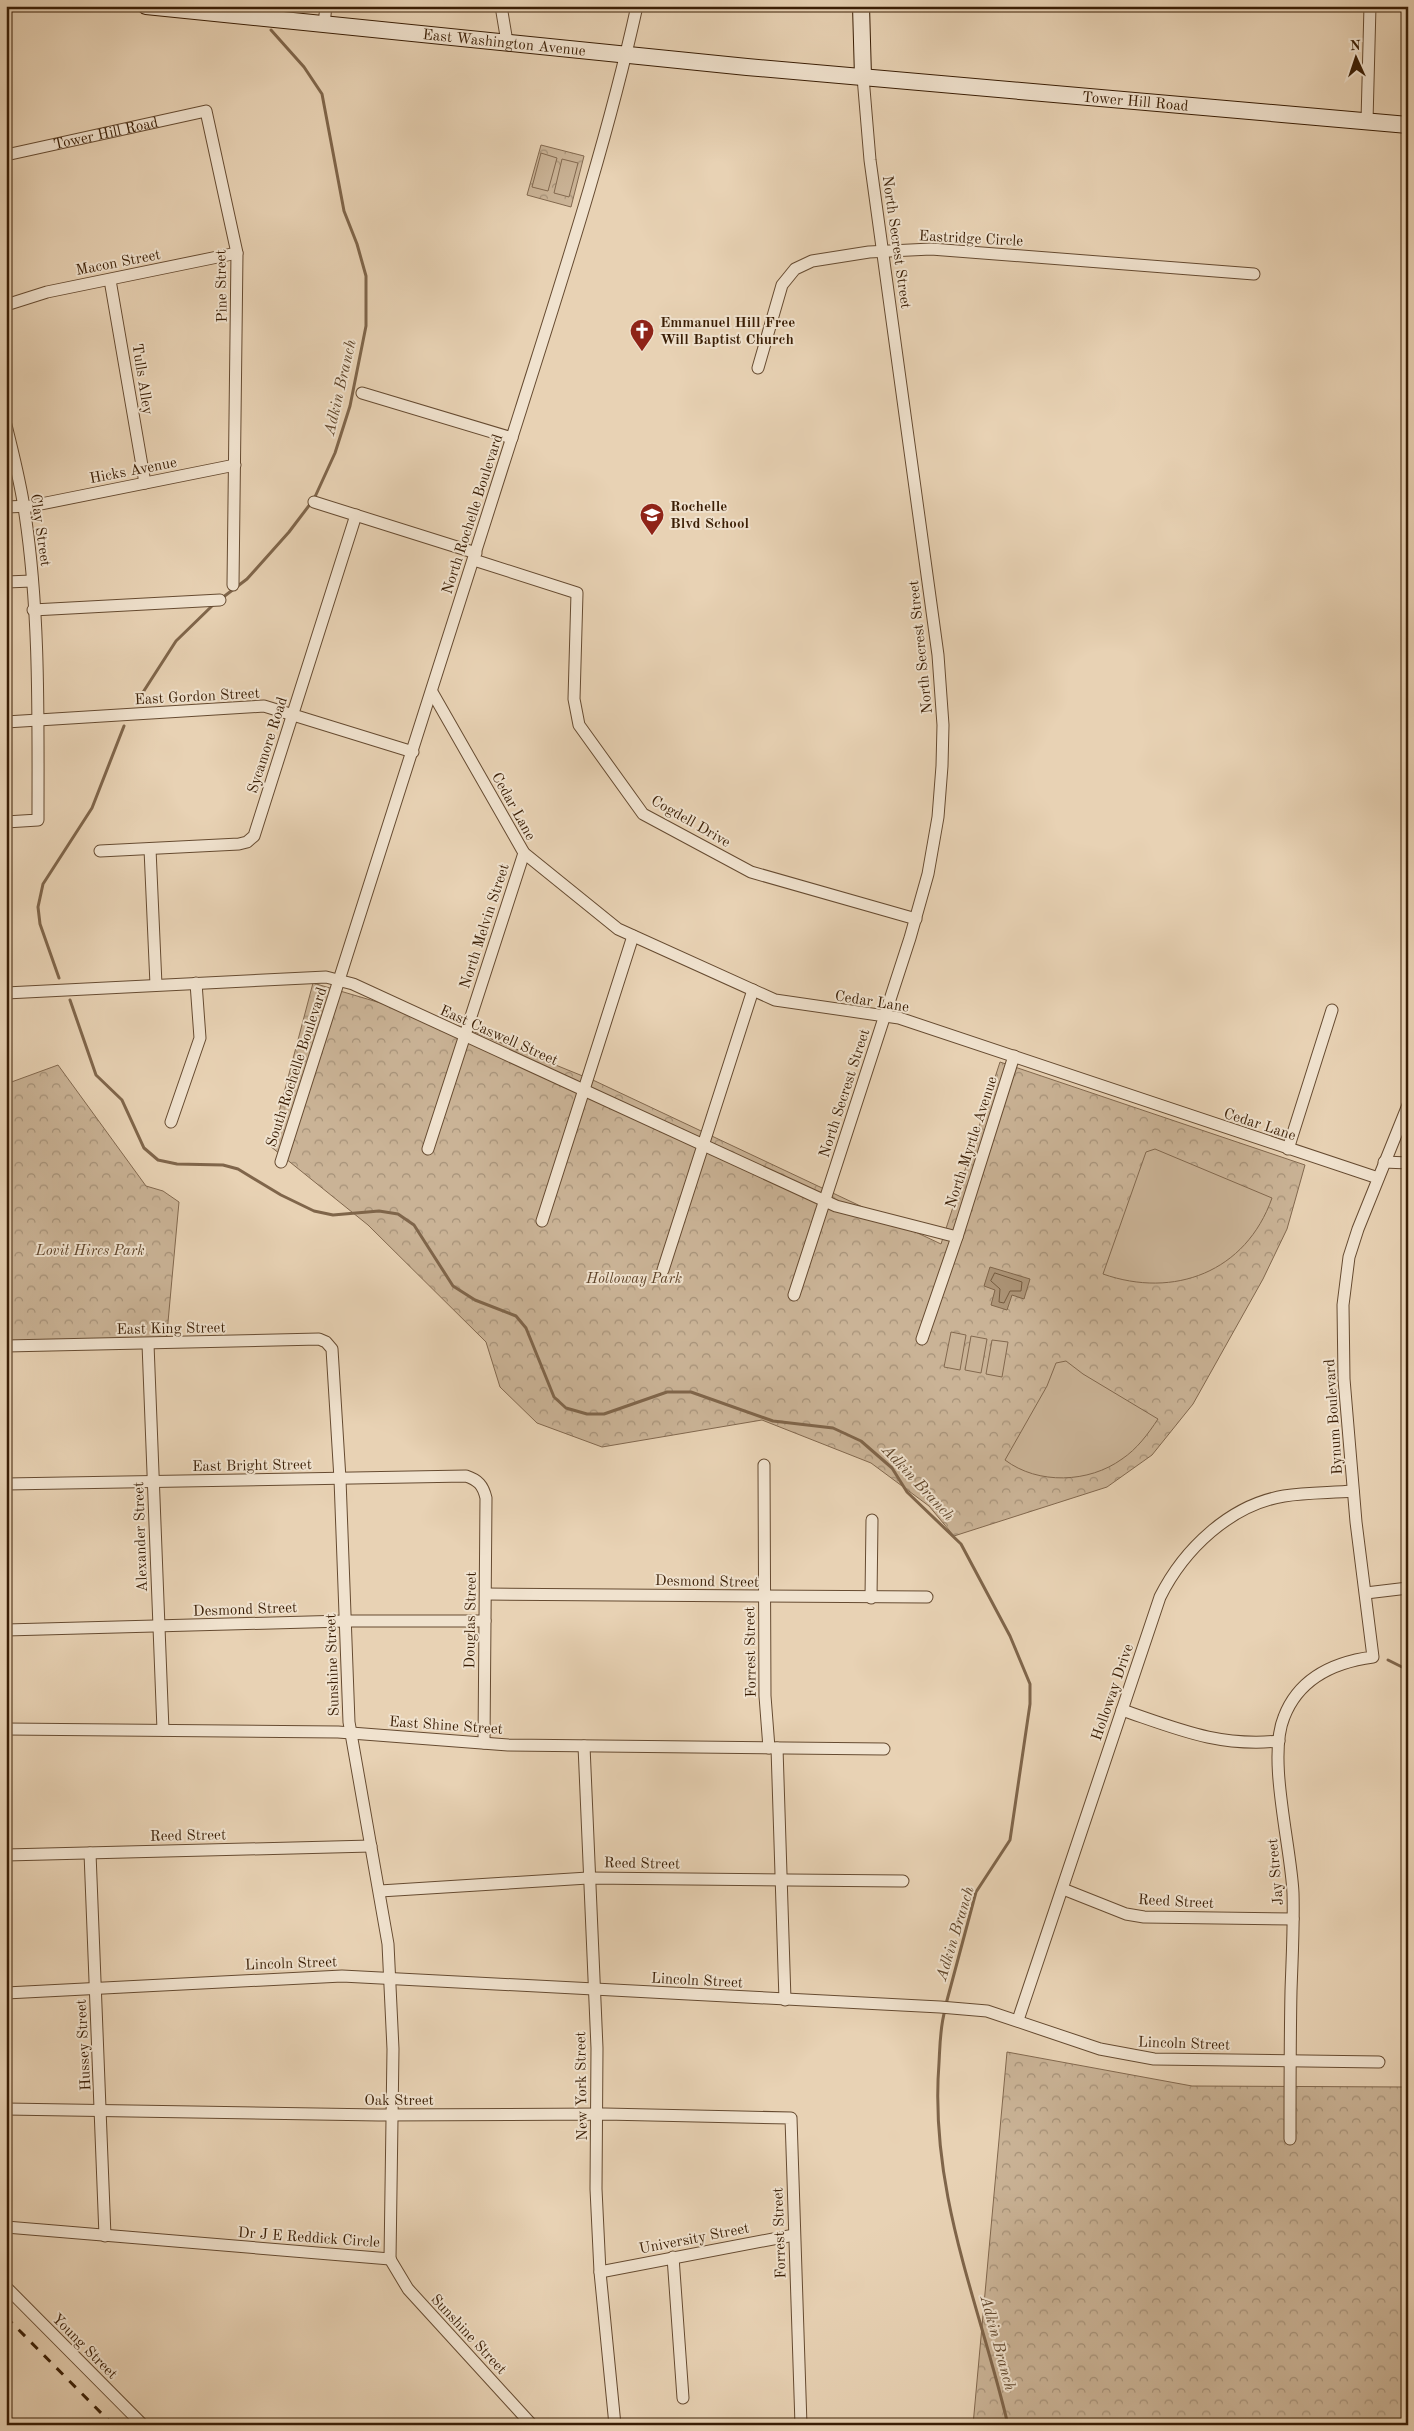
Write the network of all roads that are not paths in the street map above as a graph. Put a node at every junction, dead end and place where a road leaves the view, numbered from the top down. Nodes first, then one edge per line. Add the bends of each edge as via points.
1 (146, 6) edge
2 (326, 6) edge
3 (501, 6) edge
4 (637, 6) edge
5 (860, 6) edge
6 (1370, 6) edge
7 (324, 24) junction
8 (507, 42) junction
9 (626, 55) junction
10 (863, 76) junction
11 (206, 111) joint
12 (1367, 121) junction
13 (1408, 124) edge
14 (6, 155) edge
15 (884, 252) junction
16 (238, 254) junction
17 (1254, 274) dead end
18 (110, 280) junction
19 (6, 304) edge
20 (758, 368) dead end
21 (362, 393) dead end
22 (6, 425) edge
23 (512, 438) junction
24 (235, 465) junction
25 (145, 483) junction
26 (314, 502) dead end
27 (24, 506) junction
28 (6, 507) edge
29 (356, 515) junction
30 (475, 557) junction
31 (32, 581) junction
32 (6, 582) edge
33 (233, 584) dead end
34 (220, 600) dead end
35 (33, 610) junction
36 (432, 692) junction
37 (294, 715) junction
38 (38, 720) junction
39 (6, 722) edge
40 (412, 752) junction
41 (6, 822) edge
42 (150, 849) junction
43 (100, 850) dead end
44 (524, 853) junction
45 (916, 919) junction
46 (633, 936) junction
47 (339, 981) junction
48 (196, 983) junction
49 (156, 985) junction
50 (753, 990) junction
51 (6, 993) edge
52 (1332, 1010) dead end
53 (885, 1016) junction
54 (464, 1036) junction
55 (1014, 1056) junction
56 (584, 1090) junction
57 (1408, 1105) edge
58 (171, 1122) dead end
59 (704, 1146) junction
60 (428, 1148) dead end
61 (1288, 1149) junction
62 (281, 1162) dead end
63 (1384, 1162) junction
64 (1408, 1163) edge
65 (1378, 1178) junction
66 (825, 1201) junction
67 (542, 1221) dead end
68 (957, 1237) junction
69 (663, 1270) dead end
70 (794, 1295) dead end
71 (922, 1339) dead end
72 (148, 1344) junction
73 (6, 1346) edge
74 (332, 1349) joint
75 (764, 1465) dead end
76 (340, 1479) junction
77 (154, 1482) junction
78 (6, 1484) edge
79 (1353, 1491) junction
80 (486, 1498) joint
81 (872, 1520) dead end
82 (1408, 1588) edge
83 (1366, 1593) junction
84 (486, 1594) junction
85 (764, 1597) junction
86 (927, 1597) dead end
87 (871, 1598) junction
88 (345, 1621) junction
89 (486, 1621) junction
90 (158, 1626) junction
91 (6, 1630) edge
92 (1373, 1657) joint
93 (1122, 1710) junction
94 (6, 1729) edge
95 (163, 1730) junction
96 (351, 1733) junction
97 (1279, 1741) junction
98 (484, 1743) junction
99 (584, 1746) junction
100 (773, 1748) junction
101 (884, 1749) dead end
102 (371, 1846) junction
103 (90, 1853) junction
104 (6, 1855) edge
105 (588, 1878) junction
106 (780, 1880) junction
107 (903, 1881) dead end
108 (1063, 1889) junction
109 (380, 1890) junction
110 (1293, 1919) junction
111 (390, 1977) junction
112 (95, 1989) junction
113 (593, 1989) junction
114 (6, 1993) edge
115 (785, 2000) junction
116 (1018, 2020) junction
117 (1291, 2060) junction
118 (1379, 2062) dead end
119 (6, 2109) edge
120 (101, 2109) junction
121 (391, 2115) junction
122 (598, 2115) junction
123 (791, 2118) joint
124 (1290, 2139) dead end
125 (6, 2227) edge
126 (794, 2235) junction
127 (105, 2236) junction
128 (673, 2257) junction
129 (390, 2259) junction
130 (600, 2272) junction
131 (6, 2287) edge
132 (683, 2398) dead end
133 (143, 2425) edge
134 (532, 2425) edge
135 (615, 2425) edge
136 (801, 2425) edge

1 - 7 street, East Washington Avenue
2 - 7 street
3 - 8 street
4 - 9 street, North Rochelle Boulevard
5 - 10 street
6 - 12 street
7 - 8 street, East Washington Avenue
8 - 9 street, East Washington Avenue
9 - 10 street, East Washington Avenue
9 - 23 street, North Rochelle Boulevard
10 - 12 street, Tower Hill Road
10 - 15 street, North Secrest Street via 870,160
11 - 14 street, Tower Hill Road
11 - 16 street, Pine Street
12 - 13 street, Tower Hill Road
15 - 17 street, Eastridge Circle via 932,248
15 - 20 street, Eastridge Circle via 812,261 795,269 782,285
15 - 45 street, North Secrest Street via 941,674 942,766 938,817
16 - 18 street, Macon Street
16 - 24 street, Pine Street
18 - 19 street, Macon Street
18 - 25 street, Tulls Alley
21 - 23 street
22 - 27 street, Clay Street
23 - 30 street, North Rochelle Boulevard
24 - 25 street, Hicks Avenue
24 - 33 street
25 - 27 street, Hicks Avenue
26 - 29 street
27 - 28 street, Hicks Avenue
27 - 31 street, Clay Street
29 - 30 street
29 - 37 street, Sycamore Road
30 - 36 street, North Rochelle Boulevard
30 - 45 street, Cogdell Drive via 577,593 574,699 578,725 643,814 751,872
31 - 32 street
31 - 35 street, Clay Street
34 - 35 street
35 - 38 street, Clay Street
36 - 40 street, North Rochelle Boulevard
36 - 44 street, Cedar Lane
37 - 38 street, East Gordon Street via 264,706
37 - 40 street, East Gordon Street
37 - 42 street, Sycamore Road via 254,836 247,842
38 - 39 street, East Gordon Street
38 - 41 street, Clay Street via 38,820
40 - 47 street, North Rochelle Boulevard
42 - 43 street, Sycamore Road
42 - 49 street
44 - 46 street, Cedar Lane via 618,929
44 - 54 street, North Melvin Street
45 - 53 street, North Secrest Street
46 - 50 street, Cedar Lane
46 - 56 street
47 - 48 street, East Caswell Street via 326,977
47 - 54 street, East Caswell Street
47 - 62 street, South Rochelle Boulevard
48 - 49 street, East Caswell Street
48 - 58 street via 200,1038
49 - 51 street, East Caswell Street
50 - 53 street, Cedar Lane via 775,1000
50 - 59 street
52 - 61 street
53 - 55 street, Cedar Lane
53 - 66 street, North Secrest Street
54 - 56 street, East Caswell Street
54 - 60 street, North Melvin Street
55 - 61 street, Cedar Lane
55 - 68 street, North Myrtle Avenue
56 - 59 street, East Caswell Street
56 - 67 street
57 - 63 street
59 - 66 street, East Caswell Street
59 - 69 street
61 - 65 street, Cedar Lane
63 - 64 street
63 - 65 street
65 - 79 street, Bynum Boulevard via 1349,1257 1344,1286 1343,1362
66 - 68 street, East Caswell Street
66 - 70 street, North Secrest Street
68 - 71 street, North Myrtle Avenue
72 - 73 street, East King Street
72 - 74 street, East King Street via 318,1339
72 - 77 street, Alexander Street
74 - 76 street, Sunshine Street
75 - 85 street, Forrest Street
76 - 77 street, East Bright Street
76 - 80 street, East Bright Street via 466,1476 477,1480
76 - 88 street, Sunshine Street
77 - 78 street, East Bright Street
77 - 90 street, Alexander Street
79 - 83 street, Bynum Boulevard
79 - 93 street, Holloway Drive via 1273,1499 1240,1512 1202,1540 1185,1557 1160,1597
80 - 84 street, Douglas Street
81 - 87 street
82 - 83 street
83 - 92 street, Bynum Boulevard
84 - 85 street, Desmond Street
84 - 89 street, Douglas Street
85 - 87 street, Desmond Street
85 - 100 street, Forrest Street via 765,1696
86 - 87 street, Desmond Street
88 - 89 street, Desmond Street
88 - 90 street, Desmond Street
88 - 96 street, Sunshine Street
89 - 98 street, Douglas Street
90 - 91 street, Desmond Street
90 - 95 street, Alexander Street
92 - 97 street, Jay Street via 1334,1666 1311,1680 1288,1707 1281,1723
93 - 97 street via 1218,1741 1243,1744
93 - 108 street, Holloway Drive
94 - 95 street, East Shine Street
95 - 96 street, East Shine Street
96 - 98 street, East Shine Street
96 - 102 street, Sunshine Street
97 - 110 street, Jay Street
98 - 99 street, East Shine Street
99 - 100 street, East Shine Street
99 - 105 street, New York Street
100 - 101 street, East Shine Street
100 - 106 street, Forrest Street
102 - 103 street, Reed Street
102 - 109 street, Sunshine Street
103 - 104 street, Reed Street
103 - 112 street, Hussey Street
105 - 106 street, Reed Street
105 - 109 street, Reed Street
105 - 113 street, New York Street
106 - 107 street, Reed Street
106 - 115 street, Forrest Street
108 - 110 street, Reed Street via 1126,1914 1144,1917
108 - 116 street, Holloway Drive
109 - 111 street, Sunshine Street
110 - 117 street, Jay Street
111 - 112 street, Lincoln Street via 287,1978
111 - 113 street, Lincoln Street
111 - 121 street, Dr J E Reddick Circle
112 - 114 street, Lincoln Street
112 - 120 street, Hussey Street
113 - 115 street, Lincoln Street
113 - 122 street, New York Street
115 - 116 street, Lincoln Street via 946,2007 987,2011
116 - 117 street, Lincoln Street via 1127,2056
117 - 118 street, Lincoln Street
117 - 124 street, Jay Street
119 - 120 street, Oak Street
120 - 121 street, Oak Street
120 - 127 street, Hussey Street
121 - 122 street, Oak Street
121 - 129 street, Dr J E Reddick Circle
122 - 123 street, Oak Street
122 - 130 street, New York Street via 596,2189
123 - 126 street, Forrest Street
125 - 127 street, Dr J E Reddick Circle
126 - 128 street, University Street
126 - 136 street, Forrest Street
127 - 129 street, Dr J E Reddick Circle
128 - 130 street, University Street
128 - 132 street
129 - 134 street, Sunshine Street via 408,2289
130 - 135 street, New York Street
131 - 133 street, Young Street

